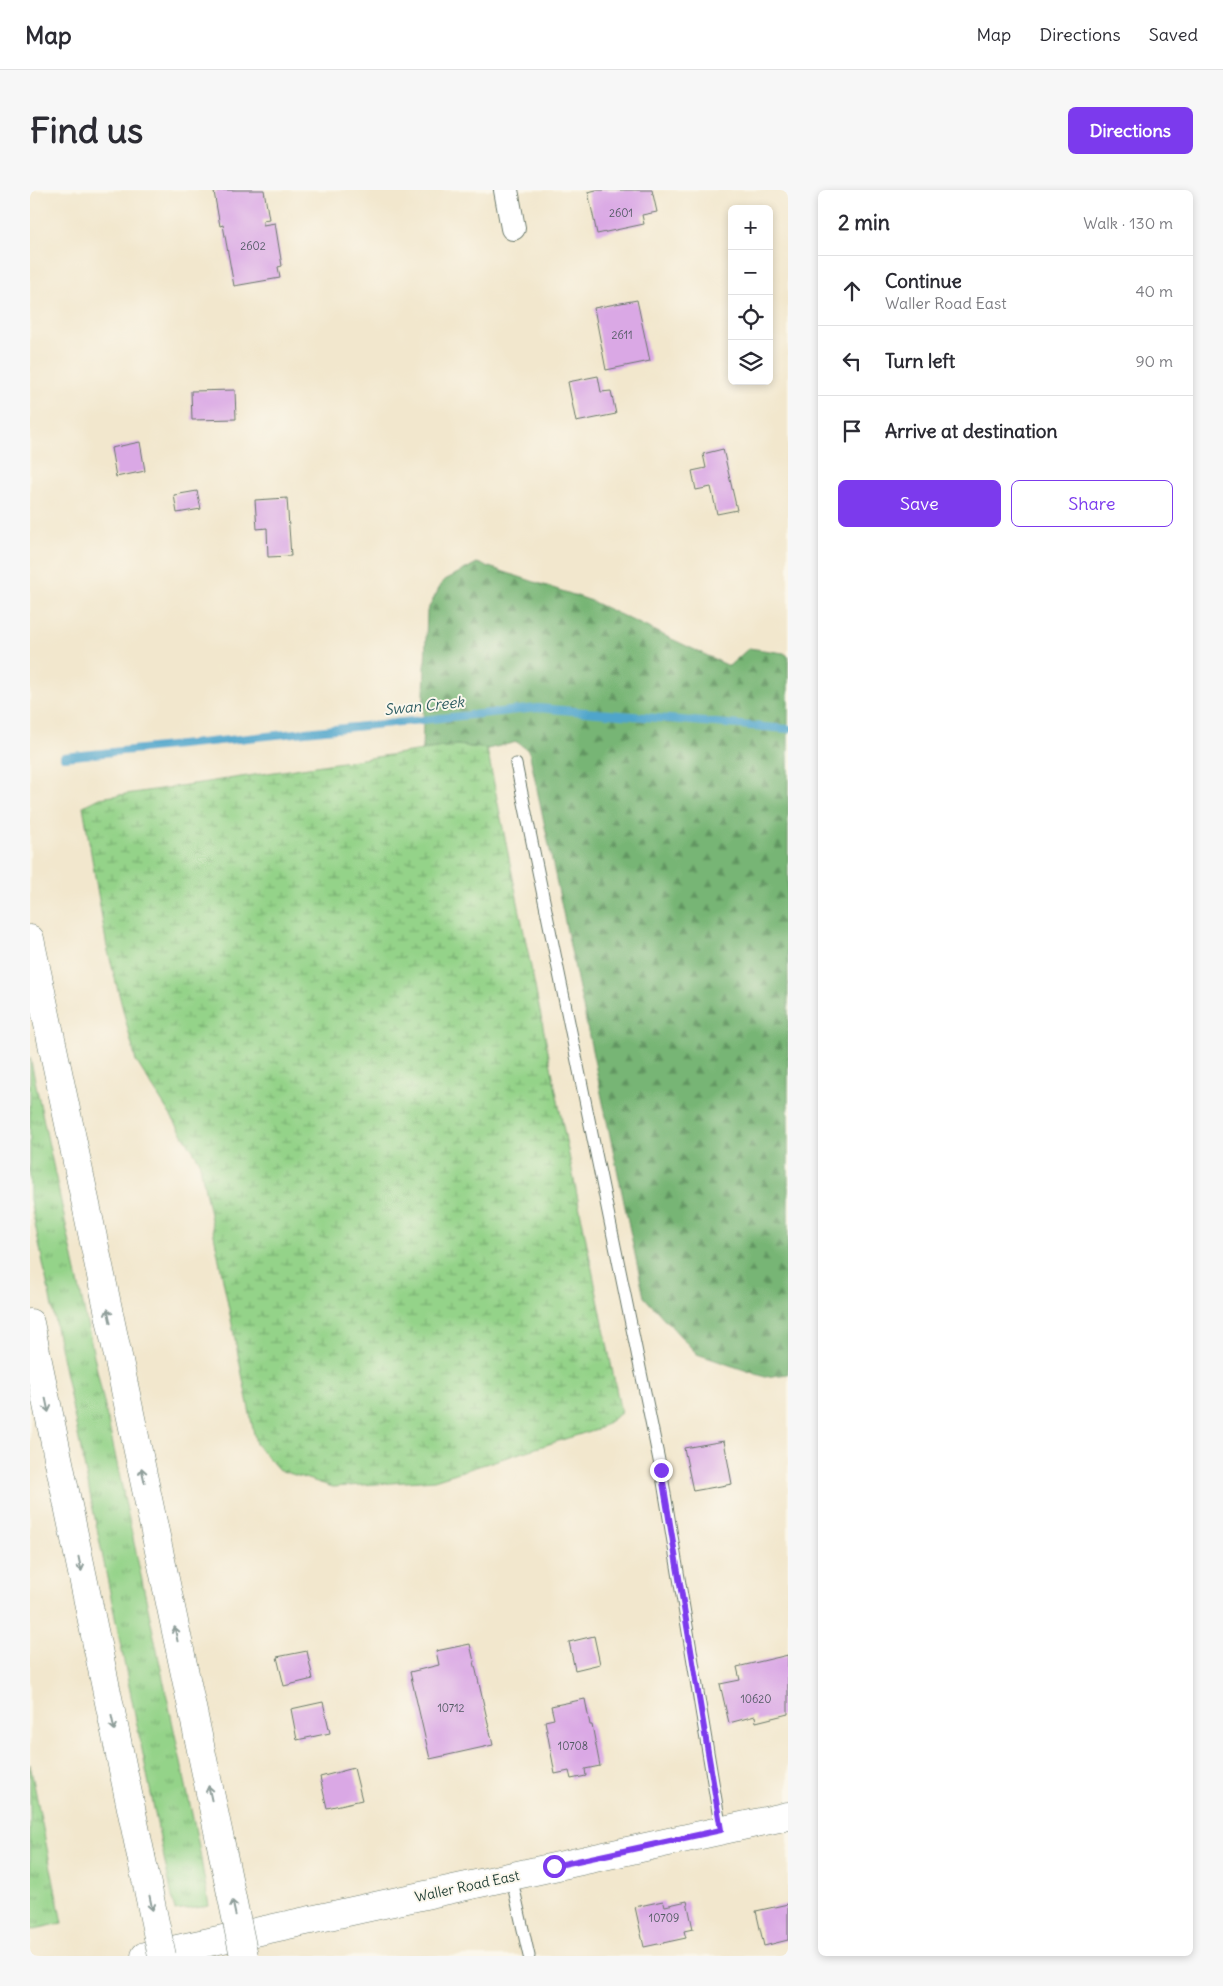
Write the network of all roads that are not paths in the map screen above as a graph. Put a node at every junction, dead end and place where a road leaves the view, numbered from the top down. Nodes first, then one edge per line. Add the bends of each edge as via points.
1 (506, 190) edge
2 (514, 228) dead end
3 (516, 764) dead end
4 (30, 939) edge
5 (30, 1323) edge
6 (788, 1816) edge
7 (721, 1830) junction
8 (512, 1876) junction
9 (145, 1956) edge
10 (162, 1956) edge
11 (244, 1956) edge
12 (530, 1956) edge

1 - 2 street
3 - 7 lane via 661,1470
11 -> 4 main road, bridge
5 -> 10 main road, bridge
6 - 7 main road, Waller Road East
7 - 8 main road, Waller Road East
8 - 9 main road, Waller Road East
8 - 12 lane

